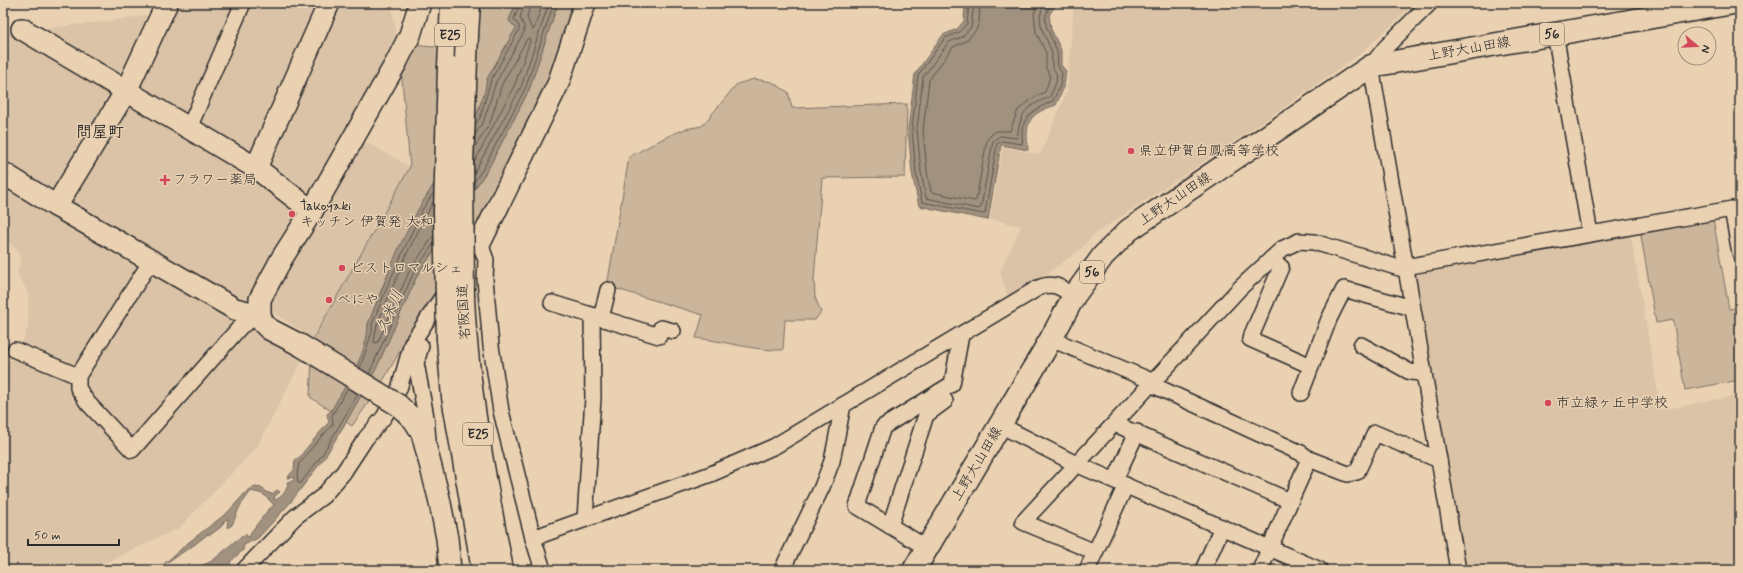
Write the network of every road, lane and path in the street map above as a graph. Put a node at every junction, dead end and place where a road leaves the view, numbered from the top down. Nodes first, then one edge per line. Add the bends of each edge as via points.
1 (166, 3) edge
2 (243, 3) edge
3 (329, 3) edge
4 (420, 3) edge
5 (452, 3) edge
6 (469, 3) edge
7 (586, 3) edge
8 (1430, 3) edge
9 (1733, 3) edge
10 (1693, 6) edge
11 (22, 29) dead end
12 (1555, 33) junction
13 (1371, 66) junction
14 (126, 91) junction
15 (189, 128) junction
16 (256, 168) junction
17 (3, 173) edge
18 (56, 206) junction
19 (312, 211) junction
20 (1590, 234) junction
21 (480, 243) junction
22 (1740, 253) edge
23 (1271, 260) junction
24 (152, 262) junction
25 (1404, 267) junction
26 (608, 290) dead end
27 (1074, 296) junction
28 (552, 303) dead end
29 (1412, 308) junction
30 (432, 310) junction
31 (260, 315) junction
32 (597, 317) junction
33 (673, 331) dead end
34 (961, 335) junction
35 (1051, 339) junction
36 (1361, 345) dead end
37 (15, 350) dead end
38 (1311, 366) junction
39 (1423, 373) junction
40 (78, 376) junction
41 (470, 378) junction
42 (1154, 382) junction
43 (939, 392) junction
44 (1301, 393) dead end
45 (453, 397) junction
46 (843, 405) junction
47 (1116, 424) junction
48 (1000, 425) junction
49 (1137, 432) junction
50 (429, 458) junction
51 (1309, 459) junction
52 (1439, 460) junction
53 (1076, 464) junction
54 (1120, 482) junction
55 (1290, 501) junction
56 (585, 519) junction
57 (890, 526) junction
58 (1222, 526) junction
59 (533, 538) junction
60 (927, 548) junction
61 (1270, 548) junction
62 (1095, 552) junction
63 (244, 570) edge
64 (450, 570) edge
65 (475, 570) edge
66 (483, 570) edge
67 (502, 570) edge
68 (515, 570) edge
69 (543, 570) edge
70 (782, 570) edge
71 (914, 570) edge
72 (1087, 570) edge
73 (1203, 570) edge
74 (1260, 570) edge
75 (1320, 570) edge
76 (1458, 570) edge

1 - 14 street
2 - 15 street
3 - 16 street
4 - 19 street via 416,20 403,49
5 - 45 main road, 名阪国道 / E25, bridge via 444,212 448,340
6 - 41 main road, 名阪国道 / E25, bridge via 462,163 463,297
7 - 21 street via 558,84
8 - 13 street
9 - 10 main road, 上野大山田線 / 56
10 - 12 main road, 上野大山田線 / 56
11 - 14 street
12 - 13 main road, 上野大山田線 / 56
12 - 20 street
13 - 25 street
13 - 27 main road, 上野大山田線 / 56 via 1129,230 1103,256
14 - 15 street
14 - 18 street
15 - 16 street
16 - 19 street
17 - 18 street
18 - 24 street
19 - 31 street via 264,290 259,306
20 - 22 street via 1732,209
20 - 25 street
21 - 30 street
21 - 59 street via 486,260 490,346 501,411
23 - 25 street via 1282,249 1299,241 1314,242 1399,268
23 - 38 street via 1281,267 1250,339
23 - 42 street via 1240,288
24 - 31 street via 235,309
24 - 40 street
25 - 29 street
26 - 32 street
27 - 34 street via 1059,286 1047,284
27 - 35 main road, 上野大山田線 / 56
28 - 32 street
29 - 38 street via 1344,289
29 - 39 street
30 - 50 street via 416,363 426,417
30 - 63 street via 412,343 399,389 384,417 323,496 295,517
31 - 40 street via 241,326 132,450 88,402 78,388
31 - 50 street, bridge via 269,329 398,405 414,420 422,433
32 - 33 street via 659,336 661,328
32 - 56 street
34 - 43 street via 952,384
34 - 46 street
35 - 42 street
35 - 48 main road, 上野大山田線 / 56
36 - 39 street via 1410,372
37 - 40 street
38 - 44 street
39 - 52 street
41 - 67 main road, 名阪国道 / E25
41 - 68 main road
42 - 47 street
42 - 51 street via 1157,387
43 - 57 street via 945,401 926,415
43 - 57 street via 882,427 857,506
45 - 65 main road via 453,430
45 - 66 main road, 名阪国道 / E25
46 - 56 street via 775,446 744,461
46 - 70 street via 832,461 825,481
47 - 49 street
47 - 53 street
48 - 53 street
48 - 60 main road, 上野大山田線 / 56
49 - 54 street
49 - 55 street
50 - 64 street via 447,538
51 - 52 street via 1348,474 1357,472 1375,433
51 - 55 street
52 - 76 street
53 - 54 street
53 - 62 street via 1023,522
54 - 58 street
54 - 62 street
55 - 61 street
56 - 59 street
57 - 60 street
58 - 61 street
58 - 73 street
59 - 69 street
60 - 71 main road, 上野大山田線 / 56
61 - 74 street
61 - 75 street
62 - 72 street

